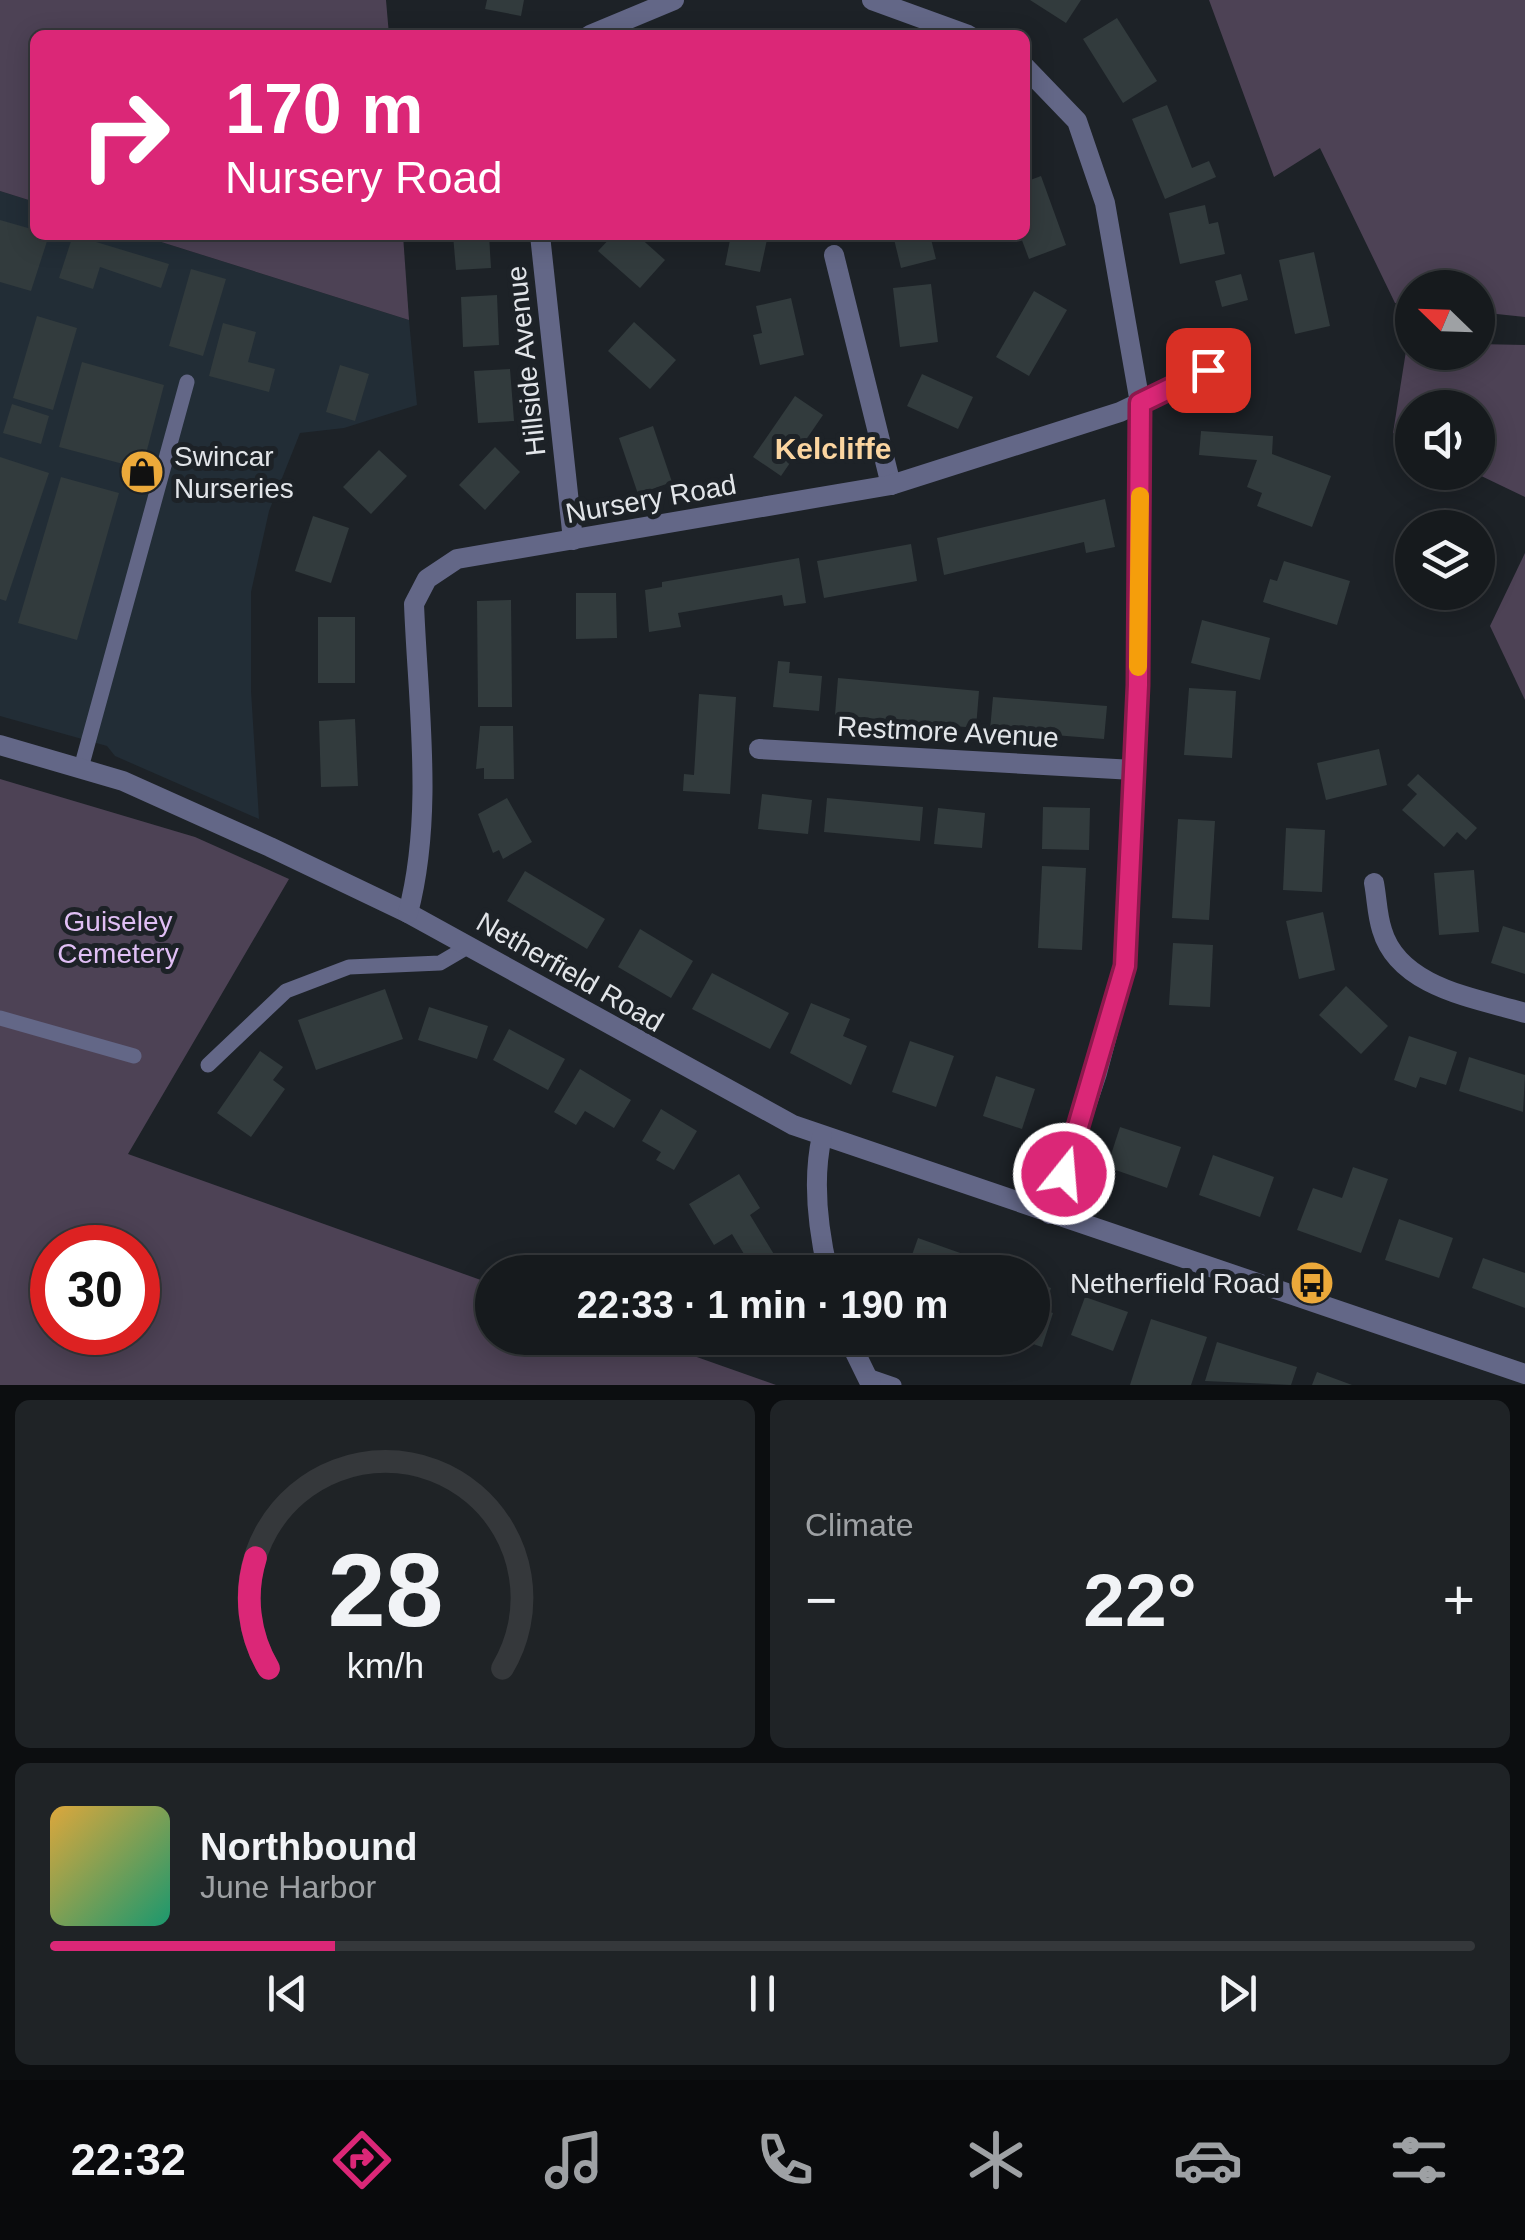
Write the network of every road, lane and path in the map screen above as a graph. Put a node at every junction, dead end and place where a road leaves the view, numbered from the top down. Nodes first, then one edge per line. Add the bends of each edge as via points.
1 (674, 0) edge
2 (872, 0) edge
3 (602, 30) edge
4 (954, 30) edge
5 (1030, 72) edge
6 (541, 240) edge
7 (834, 255) dead end
8 (1208, 370) dead end
9 (186, 382) dead end
10 (1140, 403) junction
11 (892, 485) junction
12 (573, 540) junction
13 (0, 744) edge
14 (759, 749) dead end
15 (81, 768) junction
16 (1134, 770) junction
17 (1374, 884) dead end
18 (408, 913) junction
19 (469, 946) junction
20 (1525, 1013) edge
21 (0, 1018) edge
22 (134, 1056) dead end
23 (208, 1065) dead end
24 (822, 1136) junction
25 (1050, 1214) junction
26 (825, 1255) edge
27 (856, 1355) edge
28 (1525, 1374) edge
29 (868, 1380) edge
30 (894, 1385) edge

1 - 3 street
2 - 4 street
5 - 10 street via 1077,121 1100,186
6 - 12 street, Hillside Avenue
7 - 11 street
8 - 10 street, Nursery Road
9 - 15 lane
10 - 11 street, Nursery Road
10 - 16 street
11 - 12 street, Nursery Road
12 - 18 street, Nursery Road via 457,559 427,579 414,604 422,820
13 - 15 street, Netherfield Road
14 - 16 street, Restmore Avenue
15 - 18 street, Netherfield Road via 123,780
16 - 25 street via 1125,966
17 - 20 street via 1382,930 1403,963 1444,988
18 - 19 street, Netherfield Road
19 - 23 lane via 440,963 349,967 286,991
19 - 24 street, Netherfield Road via 658,1054
21 - 22 lane
24 - 25 street, Netherfield Road
24 - 26 street via 818,1206
25 - 28 street, Netherfield Road
27 - 29 street
29 - 30 lane

